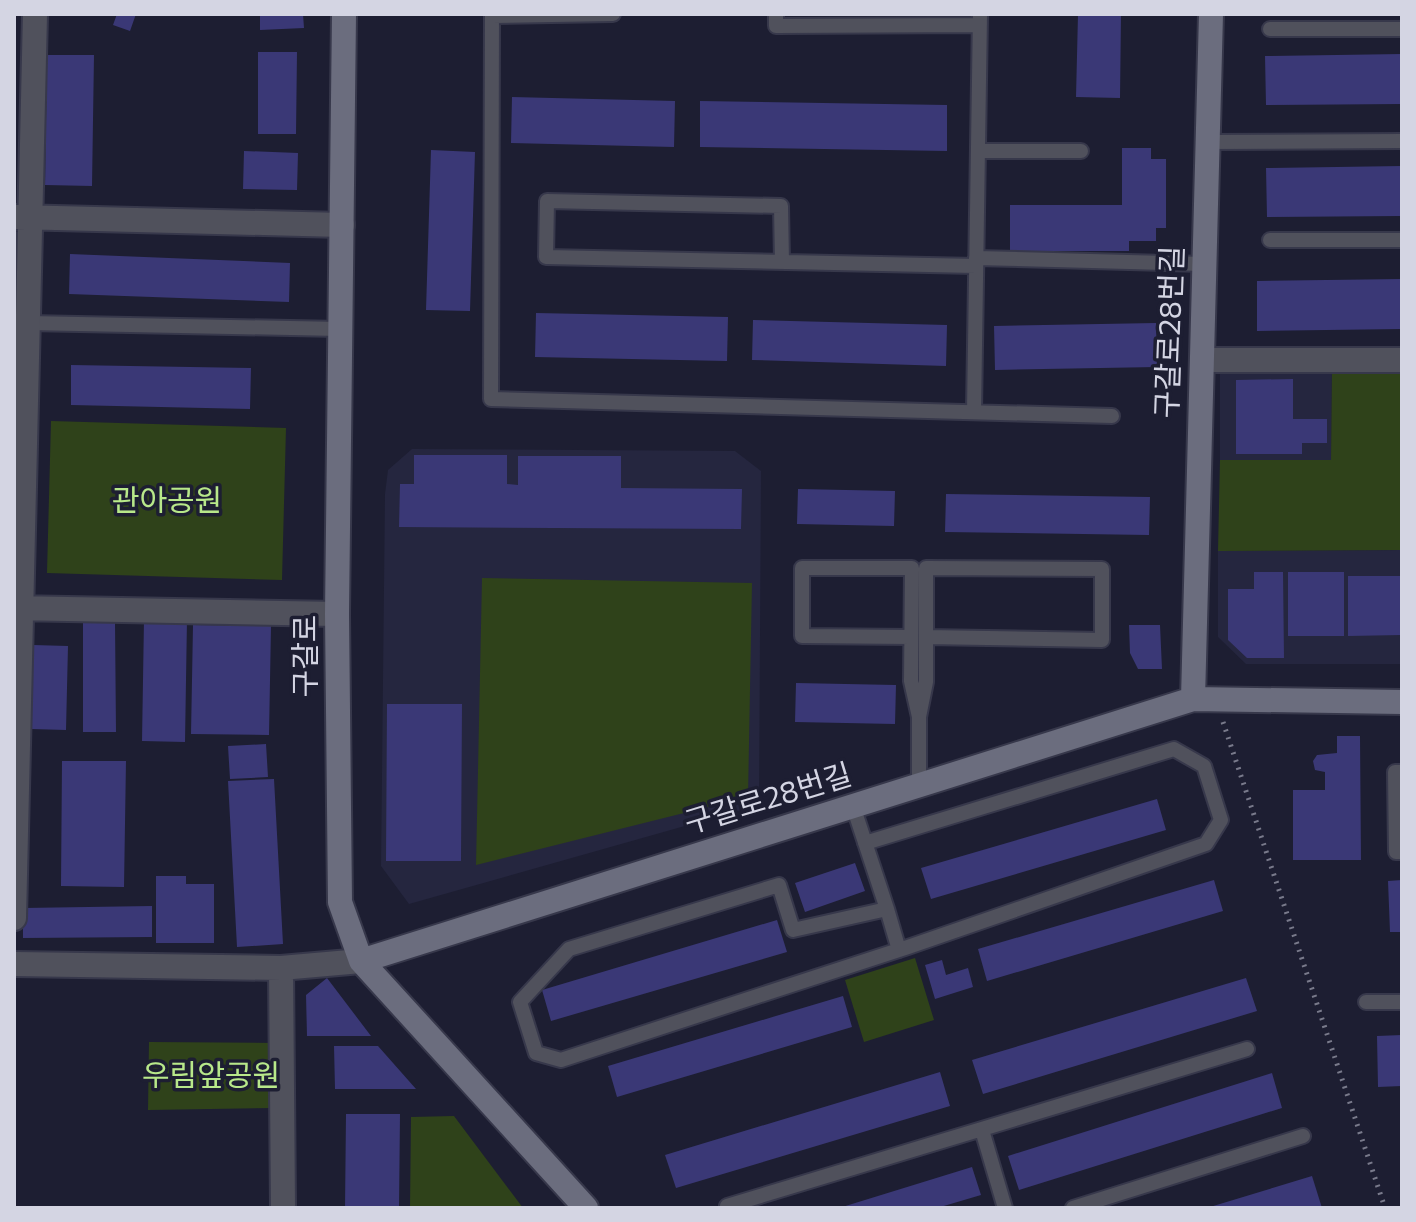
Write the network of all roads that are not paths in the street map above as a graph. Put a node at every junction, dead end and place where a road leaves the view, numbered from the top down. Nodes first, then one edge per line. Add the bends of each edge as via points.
1 (35, 14) edge
2 (344, 14) edge
3 (613, 14) edge
4 (776, 14) edge
5 (1211, 14) edge
6 (492, 15) edge
7 (980, 20) edge
8 (1270, 29) dead end
9 (1402, 29) edge
10 (1402, 141) edge
11 (1207, 142) junction
12 (978, 151) junction
13 (1081, 151) dead end
14 (22, 217) edge
15 (342, 225) junction
16 (1270, 240) dead end
17 (1402, 240) edge
18 (782, 262) junction
19 (976, 262) junction
20 (1204, 264) junction
21 (28, 323) junction
22 (340, 329) junction
23 (1202, 360) junction
24 (1402, 360) edge
25 (974, 412) junction
26 (1112, 416) dead end
27 (17, 608) edge
28 (337, 614) junction
29 (918, 637) junction
30 (1193, 699) junction
31 (1402, 702) edge
32 (1402, 772) edge
33 (919, 785) junction
34 (853, 806) junction
35 (865, 843) junction
36 (1402, 852) edge
37 (887, 909) junction
38 (14, 918) edge
39 (899, 950) junction
40 (361, 961) junction
41 (14, 964) edge
42 (281, 968) junction
43 (1366, 1002) dead end
44 (1402, 1002) edge
45 (1247, 1049) dead end
46 (982, 1130) junction
47 (1303, 1136) dead end
48 (727, 1206) dead end
49 (283, 1208) edge
50 (586, 1208) edge
51 (1005, 1208) edge
52 (1073, 1208) edge

1 - 14 street
2 - 15 street, 구갈로
3 - 6 lane
4 - 7 lane via 776,26
5 - 11 street, 구갈로28번길
6 - 25 lane via 491,399
7 - 12 lane
8 - 9 lane
10 - 11 lane
11 - 20 street, 구갈로28번길
12 - 13 lane
12 - 19 lane
14 - 15 street
14 - 21 street
15 - 22 street, 구갈로
16 - 17 lane
18 - 18 lane via 546,257 547,201 781,206
18 - 19 lane
19 - 20 lane
19 - 25 lane
20 - 23 street, 구갈로28번길
21 - 22 lane
21 - 27 street
22 - 28 street, 구갈로
23 - 24 street
23 - 30 street, 구갈로28번길
25 - 26 lane
27 - 28 street
27 - 38 street
28 - 40 street, 구갈로 via 340,902
29 - 29 lane via 802,636 802,568 912,568
29 - 29 lane via 1102,640 1102,569 926,568
29 - 33 lane via 926,682 919,717
30 - 31 street, 구갈로28번길
30 - 33 street, 구갈로28번길
32 - 36 lane via 1395,772 1396,852
33 - 34 street, 구갈로28번길
34 - 35 lane
34 - 40 street, 구갈로28번길
35 - 37 lane
35 - 39 lane via 1174,749 1204,766 1221,820 1206,844
37 - 39 lane
37 - 39 lane via 793,930 779,885 569,949 520,1002 536,1053 561,1060
40 - 42 street
40 - 50 street, 구갈로
41 - 42 street
42 - 49 street
43 - 44 lane
45 - 46 lane
46 - 48 lane
46 - 51 lane
47 - 52 lane

